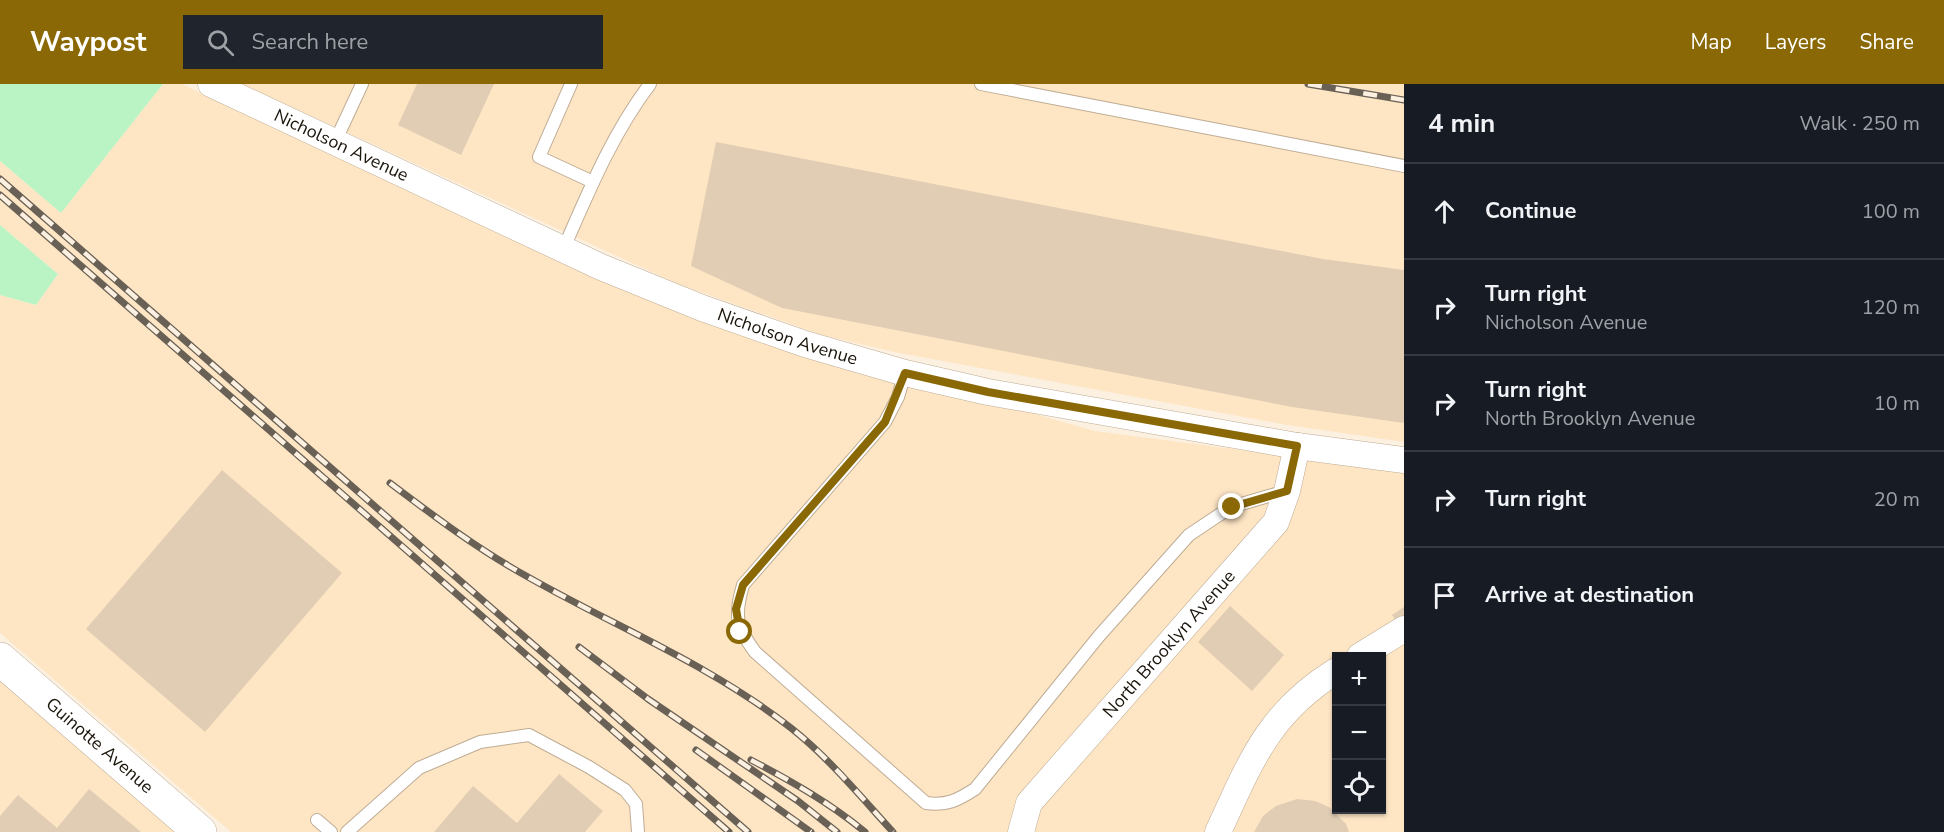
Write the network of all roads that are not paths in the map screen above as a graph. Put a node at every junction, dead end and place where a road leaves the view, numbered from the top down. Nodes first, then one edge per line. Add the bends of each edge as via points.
1 (211, 84) edge
2 (362, 84) edge
3 (571, 84) edge
4 (650, 84) edge
5 (981, 84) edge
6 (335, 142) junction
7 (1404, 166) edge
8 (593, 182) junction
9 (563, 250) junction
10 (905, 373) junction
11 (1297, 446) junction
12 (1404, 460) edge
13 (1287, 491) junction
14 (1404, 629) edge
15 (1368, 652) edge
16 (0, 659) edge
17 (1332, 674) edge
18 (317, 820) dead end
19 (200, 832) edge
20 (331, 832) edge
21 (347, 832) edge
22 (638, 832) edge
23 (1021, 832) edge
24 (1218, 832) edge

1 - 6 street, Nicholson Avenue
2 - 6 lane
3 - 8 lane via 539,157
4 - 8 lane via 631,110
5 - 7 lane
6 - 9 street, Nicholson Avenue
8 - 9 lane
9 - 10 street, Nicholson Avenue via 702,308
10 - 11 street, Nicholson Avenue via 988,392
10 - 13 lane via 885,422 743,585 736,609 740,632 755,652 926,803 942,806 975,789 1189,535 1232,507
11 - 12 street, Nicholson Avenue
11 - 13 street, North Brooklyn Avenue
13 - 23 street, North Brooklyn Avenue via 1276,522 1029,803
14 - 15 street
16 - 19 street, Guinotte Avenue
17 - 24 street via 1283,712 1259,746
18 - 20 lane
21 - 22 lane via 419,768 480,742 529,735 625,790 636,804

